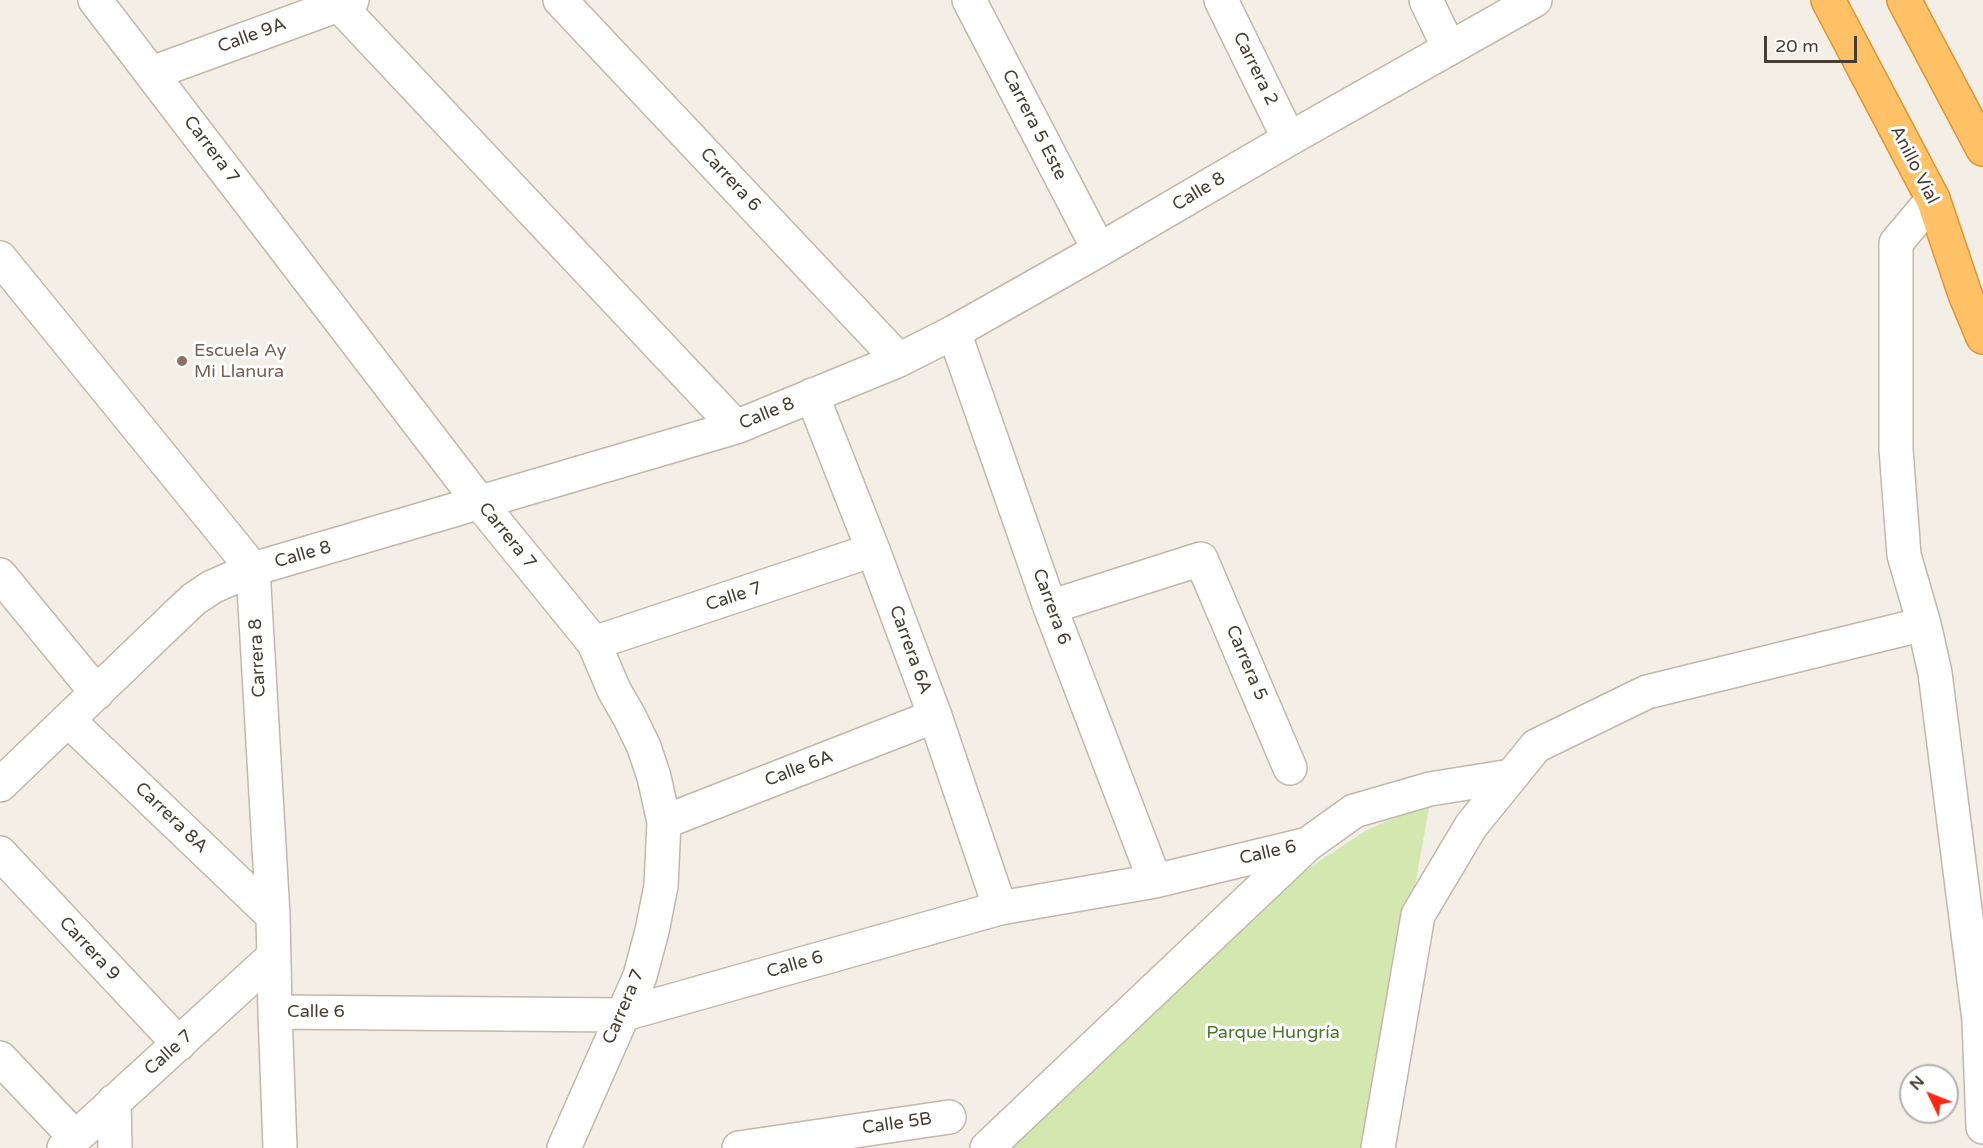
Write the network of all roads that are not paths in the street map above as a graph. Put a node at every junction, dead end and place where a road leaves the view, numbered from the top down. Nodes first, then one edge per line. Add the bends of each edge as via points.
1 (560, 0) edge
2 (969, 0) edge
3 (1221, 0) edge
4 (1426, 0) edge
5 (1535, 0) edge
6 (1828, 0) edge
7 (1904, 0) edge
8 (346, 2) edge
9 (104, 3) edge
10 (1449, 48) junction
11 (152, 73) junction
12 (1288, 139) junction
13 (1983, 149) edge
14 (1933, 198) junction
15 (1099, 250) junction
16 (0, 258) edge
17 (954, 332) junction
18 (1983, 338) edge
19 (899, 360) junction
20 (812, 395) junction
21 (735, 427) junction
22 (480, 503) junction
23 (873, 550) junction
24 (253, 569) junction
25 (0, 575) edge
26 (1050, 607) junction
27 (1924, 624) junction
28 (594, 643) junction
29 (96, 693) junction
30 (935, 716) junction
31 (68, 720) junction
32 (1290, 768) dead end
33 (1511, 776) junction
34 (0, 785) edge
35 (664, 822) junction
36 (1308, 844) junction
37 (0, 853) edge
38 (1155, 881) junction
39 (1000, 908) junction
40 (273, 916) junction
41 (273, 957) junction
42 (274, 1012) junction
43 (621, 1015) junction
44 (179, 1044) junction
45 (0, 1058) edge
46 (114, 1101) junction
47 (949, 1117) dead end
48 (1983, 1127) edge
49 (70, 1143) edge
50 (115, 1148) edge
51 (280, 1148) edge
52 (564, 1148) edge
53 (739, 1148) edge
54 (987, 1148) edge
55 (1378, 1148) edge

1 - 19 street, Carrera 6
2 - 15 street, Carrera 5 Este
3 - 12 street, Carrera 2
4 - 10 street
5 - 10 street, Calle 8
6 - 14 highway, Anillo Vial
7 - 13 highway
8 - 11 street, Calle 9A
8 - 21 street
9 - 11 street, Carrera 7
10 - 12 street, Calle 8
11 - 22 street, Carrera 7
12 - 15 street, Calle 8
14 - 18 highway, Anillo Vial
14 - 27 street via 1896,243 1896,449 1904,555
15 - 17 street, Calle 8
16 - 24 street
17 - 19 street, Calle 8
17 - 26 street, Carrera 6
19 - 20 street, Calle 8
20 - 21 street, Calle 8
20 - 23 street, Carrera 6A
21 - 22 street, Calle 8
22 - 24 street, Calle 8
22 - 28 street, Carrera 7
23 - 28 street, Calle 7
23 - 30 street, Carrera 6A
24 - 29 street, Calle 8 via 212,586 195,599
24 - 40 street, Carrera 8
25 - 29 street
26 - 32 street, Carrera 5 via 1201,559
26 - 38 street, Carrera 6
27 - 33 street via 1647,692 1536,746
27 - 48 street via 1935,673 1978,1009
28 - 35 street, Carrera 7 via 644,747
29 - 31 street, Calle 8
30 - 35 street, Calle 6A
30 - 39 street, Carrera 6A
31 - 34 street, Calle 8
31 - 40 street, Carrera 8A
33 - 36 street via 1430,789 1354,811
33 - 55 street via 1471,826 1418,915
35 - 43 street, Carrera 7 via 661,886 652,931 640,976
36 - 38 street, Calle 6
36 - 54 street
37 - 44 street, Carrera 9
38 - 39 street, Calle 6
39 - 43 street, Calle 6
40 - 41 street, Carrera 8
41 - 42 street, Carrera 8
41 - 44 street, Calle 7
42 - 43 street, Calle 6
42 - 51 street, Carrera 8
43 - 52 street, Carrera 7
44 - 46 street, Calle 7
45 - 49 street
46 - 49 street, Calle 7
46 - 50 street
47 - 53 street, Calle 5B

